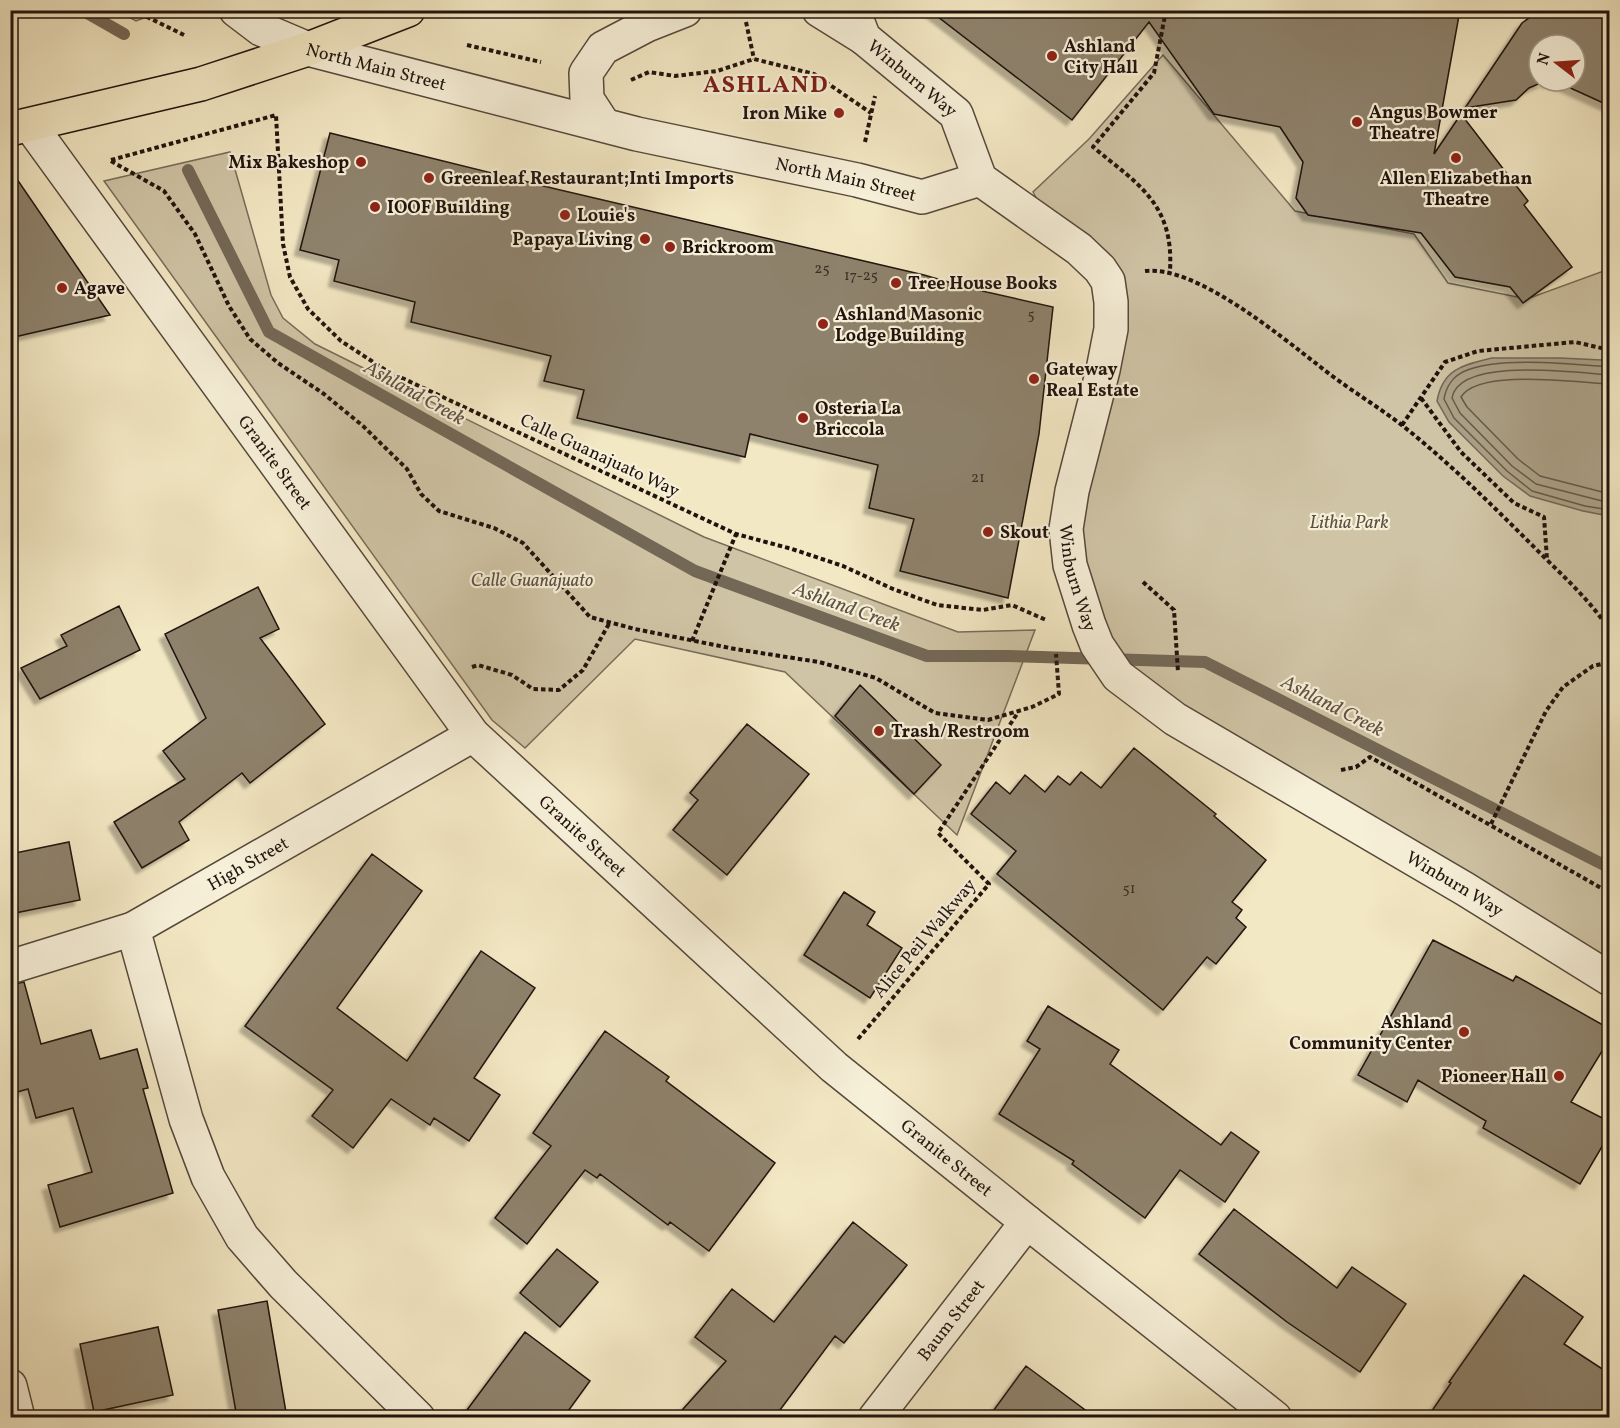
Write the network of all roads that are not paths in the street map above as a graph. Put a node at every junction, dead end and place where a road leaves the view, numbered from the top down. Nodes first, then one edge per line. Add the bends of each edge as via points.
1 (236, 10) edge
2 (408, 10) edge
3 (685, 10) edge
4 (819, 10) edge
5 (359, 20) edge
6 (859, 24) edge
7 (308, 49) junction
8 (365, 64) junction
9 (604, 125) junction
10 (20, 127) edge
11 (980, 179) junction
12 (473, 735) junction
13 (133, 929) junction
14 (10, 966) edge
15 (1610, 979) edge
16 (1027, 1222) junction
17 (10, 1386) edge
18 (18, 1418) edge
19 (418, 1418) edge
20 (875, 1418) edge
21 (1275, 1418) edge

1 - 7 street via 261,29
2 - 5 main road
3 - 9 street via 603,48 586,73 586,99
4 - 6 street
5 - 7 main road
5 - 8 street
6 - 11 street, Winburn Way via 956,114
7 - 8 street, North Main Street
7 - 10 main road, North Main Street via 201,84
8 - 9 street, North Main Street
9 - 11 street, North Main Street via 922,197
10 - 12 street, Granite Street
11 - 15 street, Winburn Way via 1079,249 1108,282 1111,329 1066,529 1070,565 1097,645 1118,676 1175,719
12 - 13 street, High Street
12 - 16 street, Granite Street via 834,1066
13 - 14 street, High Street
13 - 19 street via 186,1119 208,1177 242,1237 283,1284
16 - 20 street, Baum Street
16 - 21 street, Granite Street
17 - 18 street

